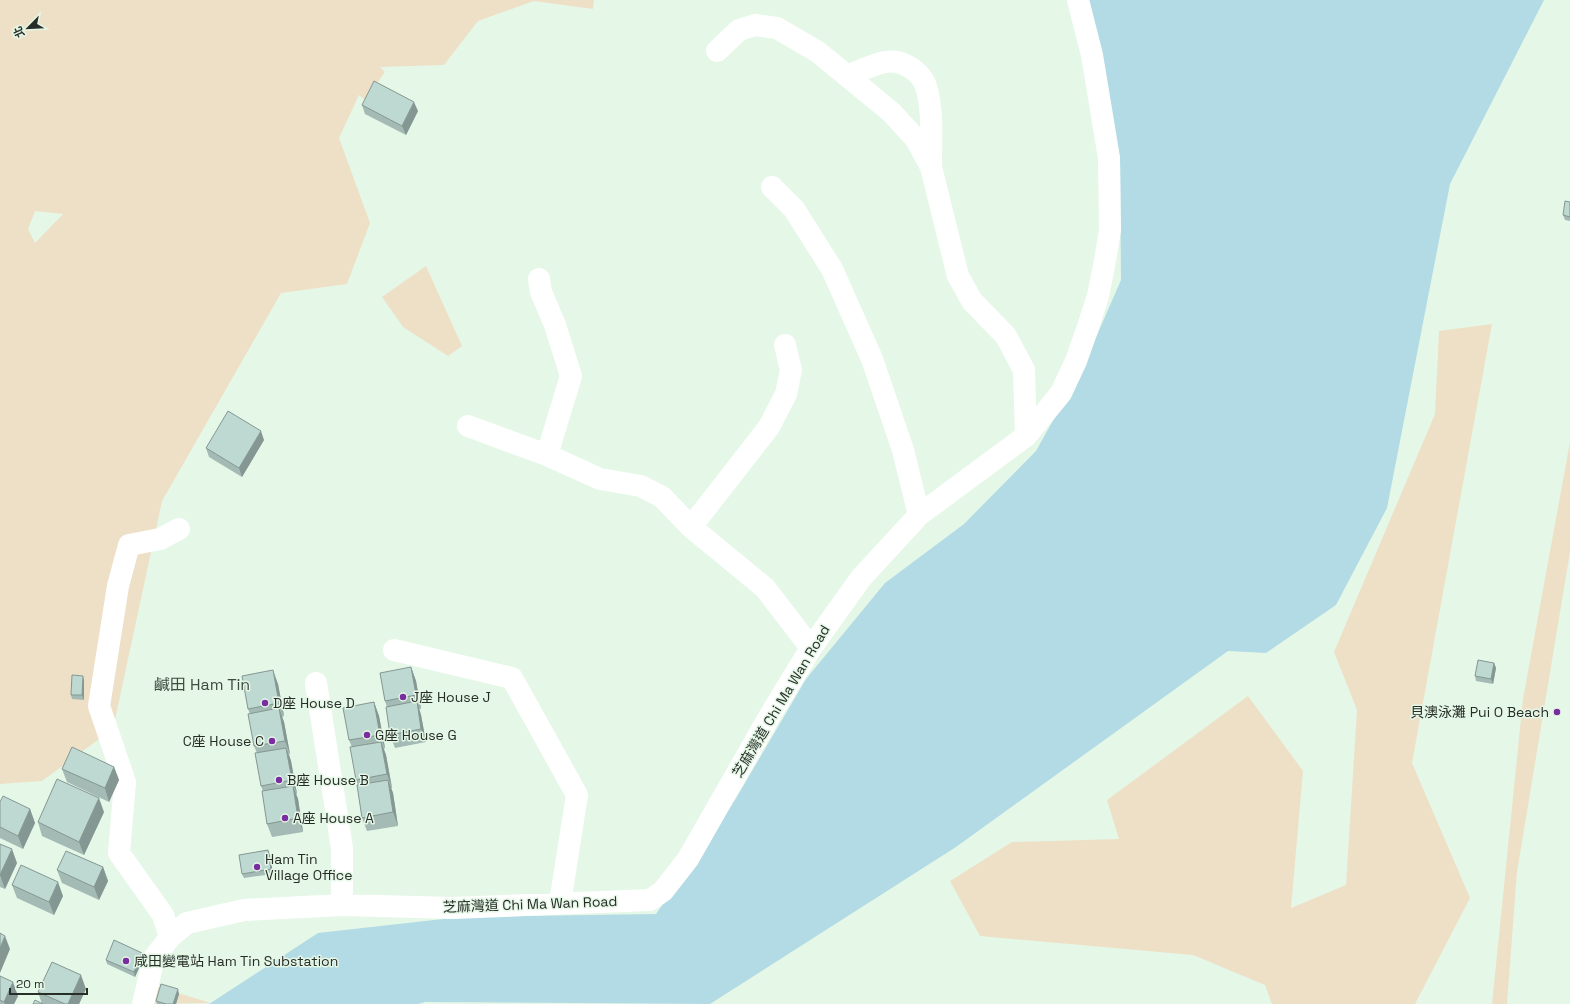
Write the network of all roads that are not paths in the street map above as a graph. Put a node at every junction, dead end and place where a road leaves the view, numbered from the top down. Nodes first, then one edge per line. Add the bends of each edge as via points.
1 (1078, 0) edge
2 (717, 51) dead end
3 (847, 76) junction
4 (931, 167) junction
5 (772, 187) dead end
6 (539, 279) dead end
7 (785, 345) dead end
8 (468, 426) dead end
9 (1026, 436) junction
10 (548, 455) junction
11 (919, 516) junction
12 (178, 528) dead end
13 (692, 528) junction
14 (811, 648) junction
15 (394, 650) dead end
16 (316, 683) dead end
17 (560, 903) junction
18 (342, 905) junction
19 (170, 937) junction
20 (143, 1004) edge

1 - 9 street, 芝麻灣道 Chi Ma Wan Road via 1092,54 1109,158 1110,230 1098,296 1076,361 1061,393
2 - 3 street via 739,30 755,25 777,28 818,52
3 - 4 street via 891,112 916,139
3 - 4 street via 886,62 899,62 911,66 927,88 930,104
4 - 9 street via 958,276 972,301 1006,336 1024,370
5 - 11 street via 794,209 832,270 872,359 904,450
6 - 10 street via 541,292 555,325 571,376
7 - 13 street via 791,370 786,394 764,433
8 - 10 street
9 - 11 street, 芝麻灣道 Chi Ma Wan Road
10 - 13 street via 600,479 641,486 662,497
11 - 14 street, 芝麻灣道 Chi Ma Wan Road via 861,578
12 - 19 street via 160,539 129,545 118,586 99,706 125,782 119,853 163,915
13 - 14 street via 765,588
14 - 17 street, 芝麻灣道 Chi Ma Wan Road via 688,860 663,891 650,900
15 - 17 street via 512,678 576,795
16 - 18 street via 342,848
17 - 18 street, 芝麻灣道 Chi Ma Wan Road via 452,908
18 - 19 street, 芝麻灣道 Chi Ma Wan Road via 244,910 187,923
19 - 20 street, 芝麻灣道 Chi Ma Wan Road via 154,958

